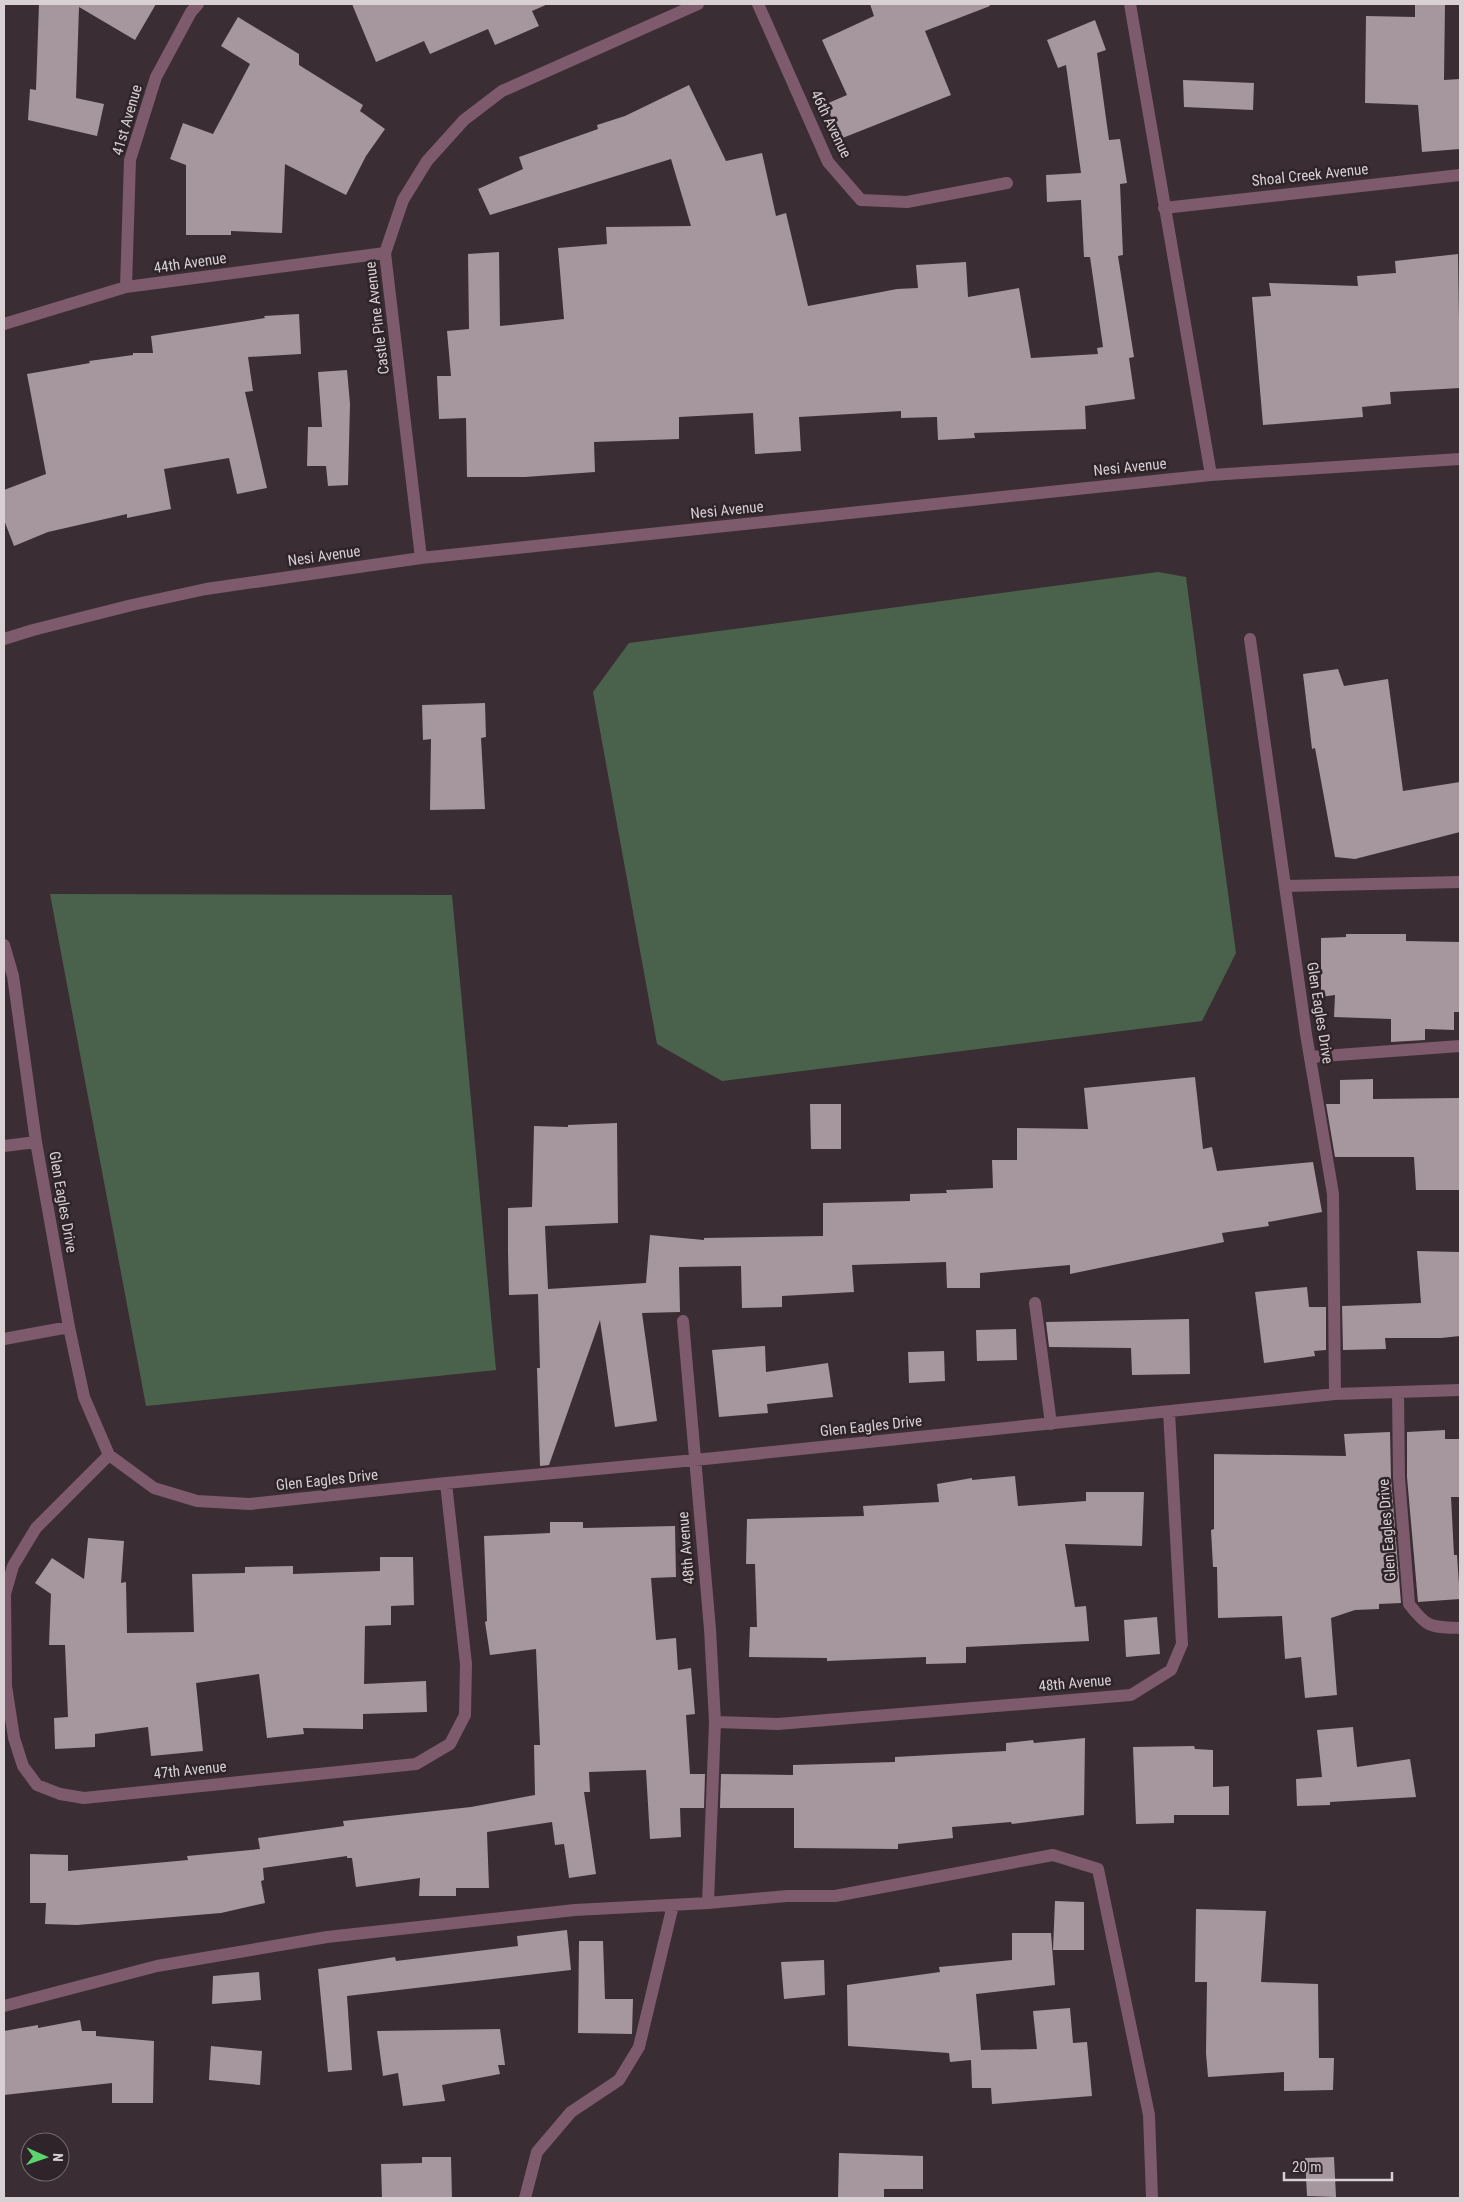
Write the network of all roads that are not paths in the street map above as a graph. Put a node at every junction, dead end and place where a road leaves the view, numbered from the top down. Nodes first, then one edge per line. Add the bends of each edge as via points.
1 (198, 4) edge
2 (698, 4) edge
3 (758, 4) edge
4 (1130, 4) edge
5 (1460, 175) edge
6 (1007, 183) dead end
7 (1164, 208) junction
8 (385, 253) junction
9 (126, 287) junction
10 (4, 324) edge
11 (1460, 459) edge
12 (1211, 475) junction
13 (421, 558) junction
14 (4, 639) edge
15 (1250, 639) dead end
16 (1460, 882) edge
17 (1285, 886) junction
18 (4, 945) edge
19 (8, 977) edge
20 (1460, 1046) edge
21 (1310, 1057) junction
22 (36, 1142) junction
23 (4, 1146) edge
24 (1035, 1303) dead end
25 (683, 1321) dead end
26 (69, 1327) junction
27 (4, 1339) edge
28 (1460, 1390) edge
29 (1398, 1392) junction
30 (1334, 1394) junction
31 (1169, 1412) junction
32 (1052, 1424) junction
33 (108, 1455) junction
34 (694, 1460) junction
35 (446, 1483) junction
36 (1460, 1628) edge
37 (715, 1722) junction
38 (708, 1903) junction
39 (673, 1906) junction
40 (4, 2006) edge
41 (525, 2198) edge
42 (1152, 2198) edge

1 - 9 street, 41st Avenue via 156,77 130,160
2 - 8 street, Castle Pine Avenue via 502,91 464,120 427,161 403,200
3 - 6 street, 46th Avenue via 828,162 861,200 907,202
4 - 7 street
5 - 7 street, Shoal Creek Avenue
7 - 12 street
8 - 9 street, 44th Avenue
8 - 13 street, Castle Pine Avenue
9 - 10 street, 44th Avenue
11 - 12 street, Nesi Avenue
12 - 13 street, Nesi Avenue
13 - 14 street, Nesi Avenue via 206,589
15 - 17 street, Glen Eagles Drive
16 - 17 street
17 - 21 street, Glen Eagles Drive
18 - 19 street, Glen Eagles Drive
19 - 22 street, Glen Eagles Drive
20 - 21 street
21 - 30 street, Glen Eagles Drive via 1332,1194
22 - 23 street, Glen Eagles Drive
22 - 26 street, Glen Eagles Drive
24 - 32 street
25 - 34 street
26 - 27 street
26 - 33 street, Glen Eagles Drive via 84,1398
28 - 29 street, Glen Eagles Drive
29 - 30 street, Glen Eagles Drive
29 - 36 street, Glen Eagles Drive via 1399,1477 1409,1604 1421,1621 1437,1627
30 - 31 street, Glen Eagles Drive
31 - 32 street, Glen Eagles Drive
31 - 37 street, 48th Avenue via 1182,1644 1171,1670 1131,1695 778,1724
32 - 34 street, Glen Eagles Drive
33 - 35 street, Glen Eagles Drive via 154,1488 197,1501 250,1504
33 - 35 street, 47th Avenue via 36,1528 13,1566 5,1594 6,1686 14,1738 23,1766 36,1785 84,1798 416,1764 450,1744 465,1715 466,1664
34 - 35 street, Glen Eagles Drive
34 - 37 street, 48th Avenue
37 - 38 street, 48th Avenue
38 - 39 street
38 - 42 street via 787,1896 835,1896 1053,1855 1098,1869 1149,2115
39 - 40 street via 575,1910 327,1937 157,1966
39 - 41 street via 639,2047 619,2080 570,2112 538,2152

